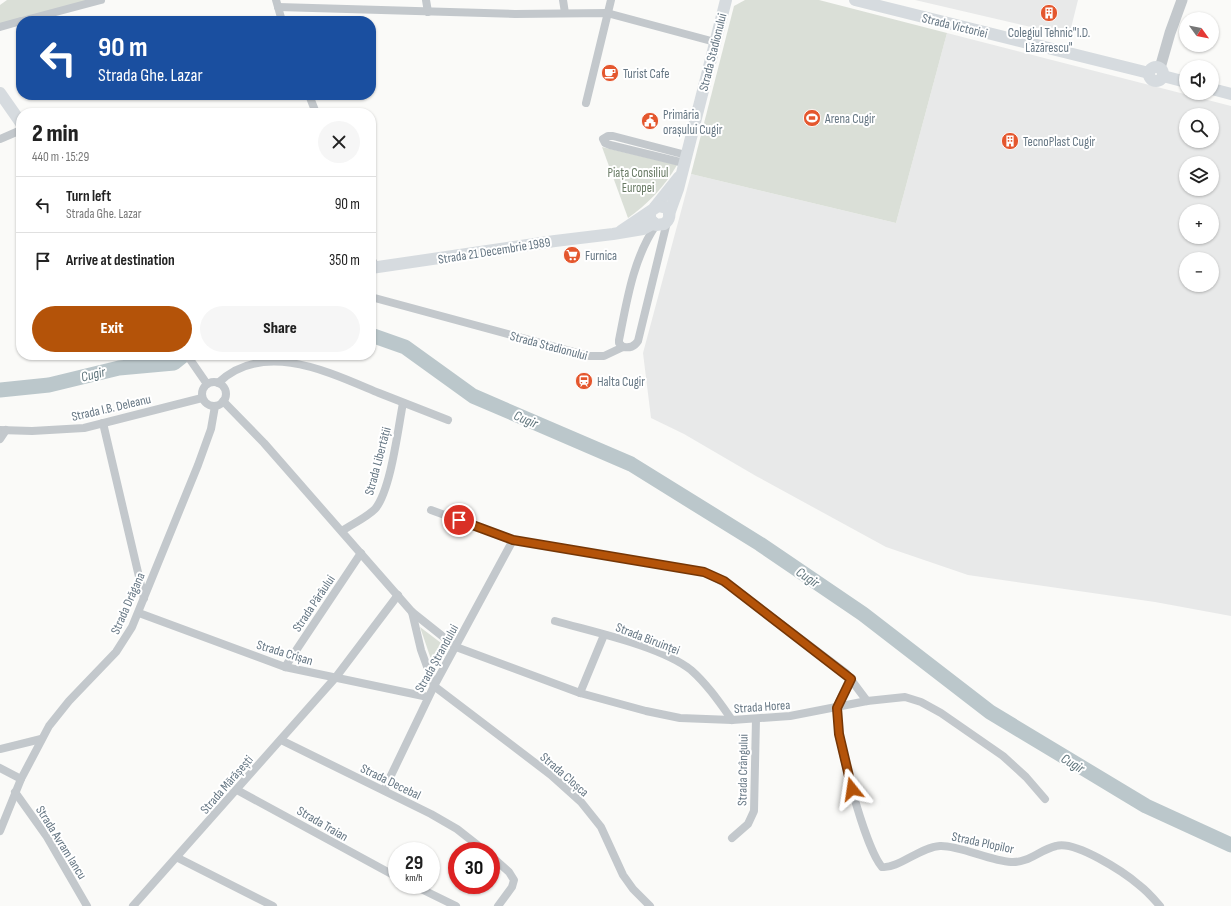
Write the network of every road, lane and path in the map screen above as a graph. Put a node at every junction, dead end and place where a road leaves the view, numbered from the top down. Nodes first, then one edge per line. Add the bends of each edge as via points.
1 (101, 0) edge
2 (426, 0) edge
3 (563, 0) edge
4 (611, 0) edge
5 (726, 0) edge
6 (855, 0) edge
7 (1182, 0) edge
8 (277, 4) edge
9 (428, 12) junction
10 (565, 13) junction
11 (607, 13) junction
12 (41, 16) edge
13 (281, 16) edge
14 (16, 22) edge
15 (0, 26) edge
16 (715, 42) junction
17 (1157, 73) junction
18 (1179, 80) edge
19 (1219, 91) edge
20 (0, 93) edge
21 (1231, 94) edge
22 (586, 103) dead end
23 (16, 116) edge
24 (16, 132) edge
25 (0, 139) edge
26 (684, 164) junction
27 (658, 217) junction
28 (376, 263) edge
29 (376, 298) edge
30 (623, 347) junction
31 (190, 360) edge
32 (218, 382) junction
33 (207, 384) junction
34 (202, 398) junction
35 (223, 401) junction
36 (403, 403) junction
37 (215, 406) junction
38 (448, 420) dead end
39 (103, 423) junction
40 (3, 430) edge
41 (0, 439) edge
42 (431, 510) dead end
43 (342, 531) junction
44 (513, 540) junction
45 (361, 553) junction
46 (398, 595) junction
47 (144, 598) junction
48 (412, 612) junction
49 (139, 613) junction
50 (555, 622) dead end
51 (604, 635) junction
52 (456, 647) junction
53 (285, 667) junction
54 (336, 678) junction
55 (851, 679) junction
56 (434, 686) junction
57 (580, 693) junction
58 (428, 697) junction
59 (867, 702) junction
60 (837, 708) junction
61 (756, 719) junction
62 (732, 720) junction
63 (41, 739) junction
64 (281, 740) junction
65 (0, 749) edge
66 (0, 768) edge
67 (21, 779) junction
68 (237, 790) junction
69 (384, 790) junction
70 (15, 792) junction
71 (1045, 799) dead end
72 (0, 831) edge
73 (732, 838) dead end
74 (474, 842) edge
75 (178, 858) junction
76 (500, 864) edge
77 (388, 872) edge
78 (431, 894) edge
79 (87, 906) edge
80 (133, 906) edge
81 (273, 906) edge
82 (456, 906) edge
83 (498, 906) edge
84 (650, 906) edge
85 (1160, 906) edge

1 - 12 street
2 - 9 street
3 - 10 street
4 - 11 street
5 - 16 main road, Strada Stadionului
6 - 17 main road, Strada Victoriei
7 - 17 street
8 - 9 street
8 - 13 street
9 - 10 street
10 - 11 street
11 - 16 street
11 - 22 street
14 - 15 street
16 - 26 main road, Strada Stadionului
17 - 18 main road, Strada Victoriei
19 - 21 main road
20 - 23 main road
24 - 25 street
26 - 26 street via 610,145 603,139 613,136
26 - 27 main road, Strada Stadionului
27 - 28 main road, Strada 21 Decembrie 1989 via 618,234
27 - 30 street, Strada Stadionului via 644,241 633,277 619,340
27 - 30 street via 638,341 629,348
29 - 30 street, Strada Stadionului via 589,356 604,356
31 - 33 street
32 - 33 street
32 - 35 street via 225,391
32 - 36 street via 244,366 261,362 286,362 336,375
33 - 34 street via 202,390
34 - 37 street via 207,404
34 - 39 street, Strada I.B. Deleanu
35 - 37 street
35 - 43 street
36 - 38 street
36 - 43 street, Strada Libertății via 390,469 380,501 371,513
37 - 47 street, Strada Drăgana via 211,429 198,465
39 - 40 street, Strada I.B. Deleanu via 84,428 32,432
39 - 47 street
40 - 41 street
42 - 44 street
43 - 45 street
44 - 52 street, Strada Ștrandului
44 - 55 street via 713,576 732,586
45 - 46 street
45 - 53 street, Strada Pârâului
46 - 48 street
46 - 54 street, Strada Mărășești
47 - 49 street, Strada Drăgana
48 - 52 street, Strada Horea
48 - 56 street via 419,643
49 - 53 street, Strada Crișan
49 - 63 street, Strada Drăgana via 116,652 69,701
50 - 51 street, Strada Biruinței
51 - 57 street
51 - 62 street, Strada Biruinței via 656,652 684,666 699,677
52 - 56 street, Strada Ștrandului
52 - 57 street, Strada Horea
53 - 54 street, Strada Crișan
54 - 58 street, Strada Crișan
54 - 64 street, Strada Mărășești
55 - 59 street
55 - 60 street
56 - 58 street, Strada Ștrandului
56 - 84 street, Strada Cloșca via 551,775 581,802 601,827 630,884
57 - 62 street, Strada Horea via 680,718
58 - 69 street, Strada Ștrandului
59 - 60 street, Strada Horea
59 - 71 street, Strada Horea via 905,698 921,702 1003,756
60 - 61 street, Strada Horea
60 - 85 street, Strada Plopilor via 839,734 855,799 874,855 882,867 892,866 926,849 941,846 1009,862 1022,862 1056,846 1069,846 1088,852 1138,884
61 - 62 street, Strada Horea
61 - 73 street, Strada Crângului via 754,811 748,824
63 - 65 street
63 - 67 street, Strada Drăgana
64 - 68 street, Strada Mărășești
64 - 69 street, Strada Decebal
66 - 67 street
67 - 70 street, Strada Drăgana
68 - 75 street, Strada Mărășești
68 - 77 street, Strada Traian
69 - 74 street, Strada Decebal via 457,829
70 - 72 street, Strada Drăgana
70 - 79 street, Strada Avram Iancu via 47,837
75 - 80 street, Strada Mărășești
75 - 81 street
76 - 83 street via 514,880
78 - 82 street

